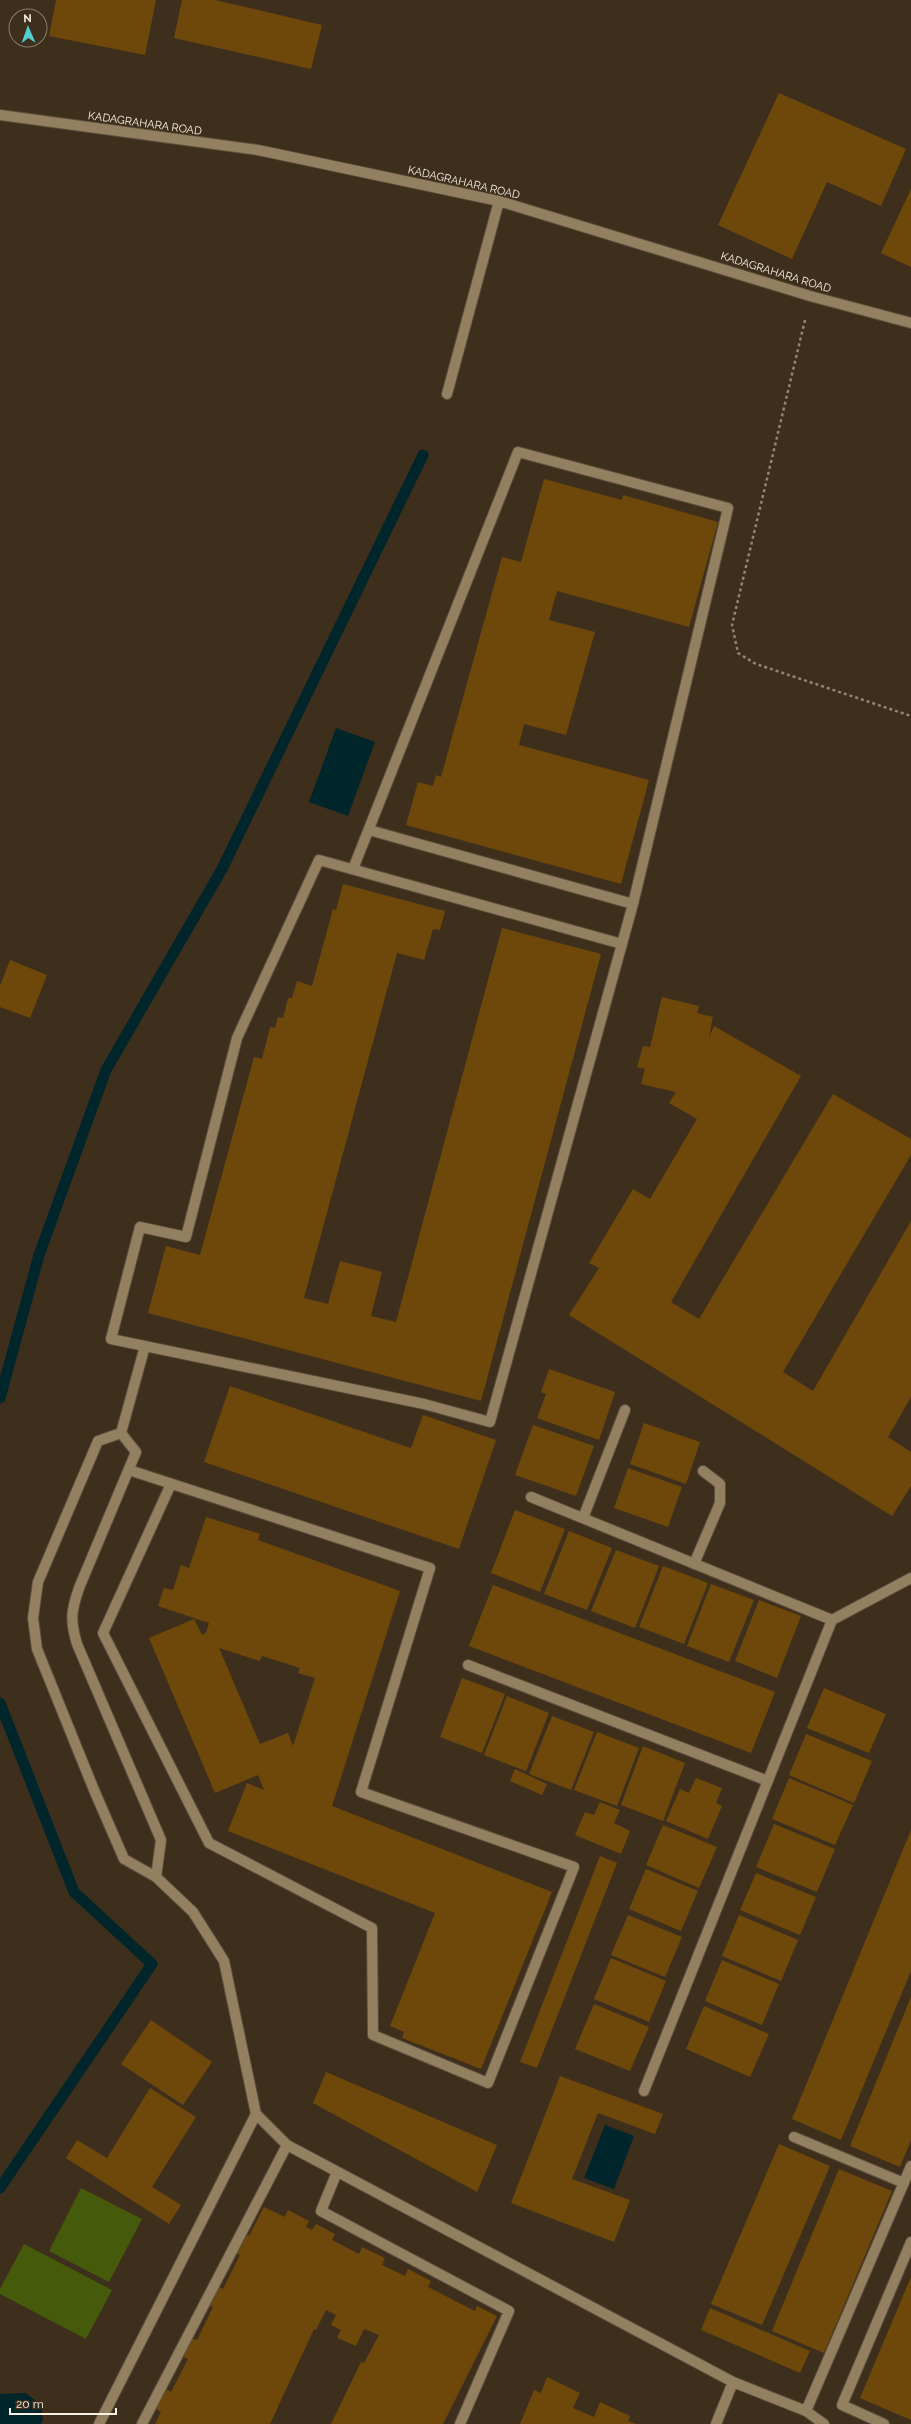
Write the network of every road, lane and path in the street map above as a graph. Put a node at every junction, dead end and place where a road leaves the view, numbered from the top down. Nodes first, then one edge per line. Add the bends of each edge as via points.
1 (0, 116) edge
2 (499, 201) junction
3 (810, 296) junction
4 (911, 323) edge
5 (447, 394) dead end
6 (911, 716) edge
7 (369, 830) junction
8 (353, 869) junction
9 (633, 904) junction
10 (622, 944) junction
11 (145, 1346) junction
12 (625, 1410) dead end
13 (121, 1433) junction
14 (129, 1470) junction
15 (703, 1471) dead end
16 (171, 1484) junction
17 (531, 1497) dead end
18 (583, 1518) junction
19 (694, 1564) junction
20 (911, 1578) edge
21 (832, 1620) junction
22 (468, 1666) dead end
23 (768, 1781) junction
24 (156, 1877) junction
25 (644, 2091) dead end
26 (256, 2114) junction
27 (794, 2137) dead end
28 (287, 2145) junction
29 (911, 2166) edge
30 (337, 2172) junction
31 (904, 2182) junction
32 (911, 2242) edge
33 (732, 2382) junction
34 (806, 2411) junction
35 (99, 2424) edge
36 (142, 2424) edge
37 (460, 2424) edge
38 (716, 2424) edge
39 (824, 2424) edge
40 (884, 2424) edge

1 - 2 street, KADAGRAHARA ROAD via 258,150
2 - 3 street, KADAGRAHARA ROAD
2 - 5 street
3 - 4 street, KADAGRAHARA ROAD
3 - 6 path via 732,625 738,653 756,664
7 - 8 street
7 - 9 street
7 - 9 street via 518,452 728,508
8 - 10 street
8 - 11 street via 319,860 237,1038 186,1237 140,1227 112,1339
9 - 10 street
10 - 11 street via 490,1422 424,1404
11 - 13 street
12 - 18 street
13 - 14 street via 136,1452
13 - 24 street via 98,1441 38,1582 33,1618 37,1649 124,1859
14 - 16 street
14 - 24 street via 79,1588 72,1607 71,1623 77,1644 161,1840
15 - 19 street via 720,1484 720,1503
16 - 16 street via 430,1568 361,1792 574,1867 488,2083 373,2035 372,1928 209,1843 103,1634
17 - 18 street
18 - 19 street
19 - 21 street
20 - 21 street
21 - 23 street
22 - 23 street
23 - 25 street
24 - 26 street via 193,1912 224,1961
26 - 28 street
26 - 35 street
27 - 31 street
28 - 30 street
28 - 36 street
29 - 31 street
30 - 33 street
30 - 37 street via 321,2211 509,2311
31 - 34 street
32 - 40 street via 842,2405
33 - 34 street
33 - 38 street
34 - 39 street

